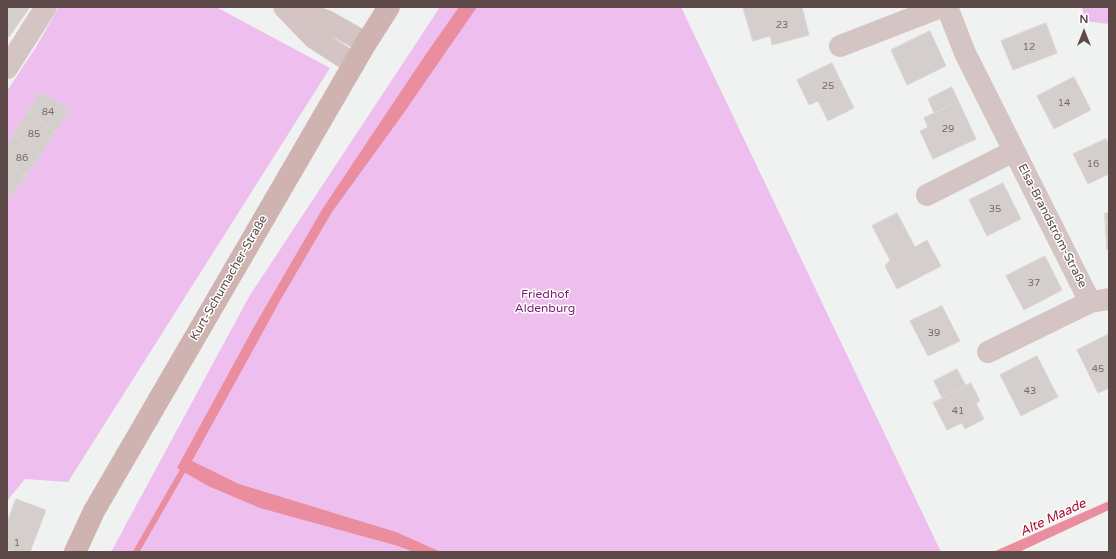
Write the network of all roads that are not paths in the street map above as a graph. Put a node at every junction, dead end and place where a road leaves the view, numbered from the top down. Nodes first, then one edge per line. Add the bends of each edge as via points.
1 (46, 7) edge
2 (285, 7) edge
3 (389, 7) edge
4 (941, 7) edge
5 (947, 7) edge
6 (366, 43) junction
7 (840, 46) dead end
8 (354, 64) junction
9 (7, 68) edge
10 (1014, 151) junction
11 (927, 194) dead end
12 (1100, 300) edge
13 (988, 352) dead end
14 (75, 552) edge

1 - 9 street
2 - 6 street via 327,21
2 - 8 street via 314,38
3 - 6 main road, Kurt-Schumacher-Straße
4 - 7 street
5 - 10 street, Elsa-Brandström-Straße via 965,53
6 - 8 main road, Kurt-Schumacher-Straße
8 - 14 main road, Kurt-Schumacher-Straße via 94,511
10 - 11 street, Elsa-Brandström-Straße
10 - 12 street, Elsa-Brandström-Straße
12 - 13 street, Elsa-Brandström-Straße

